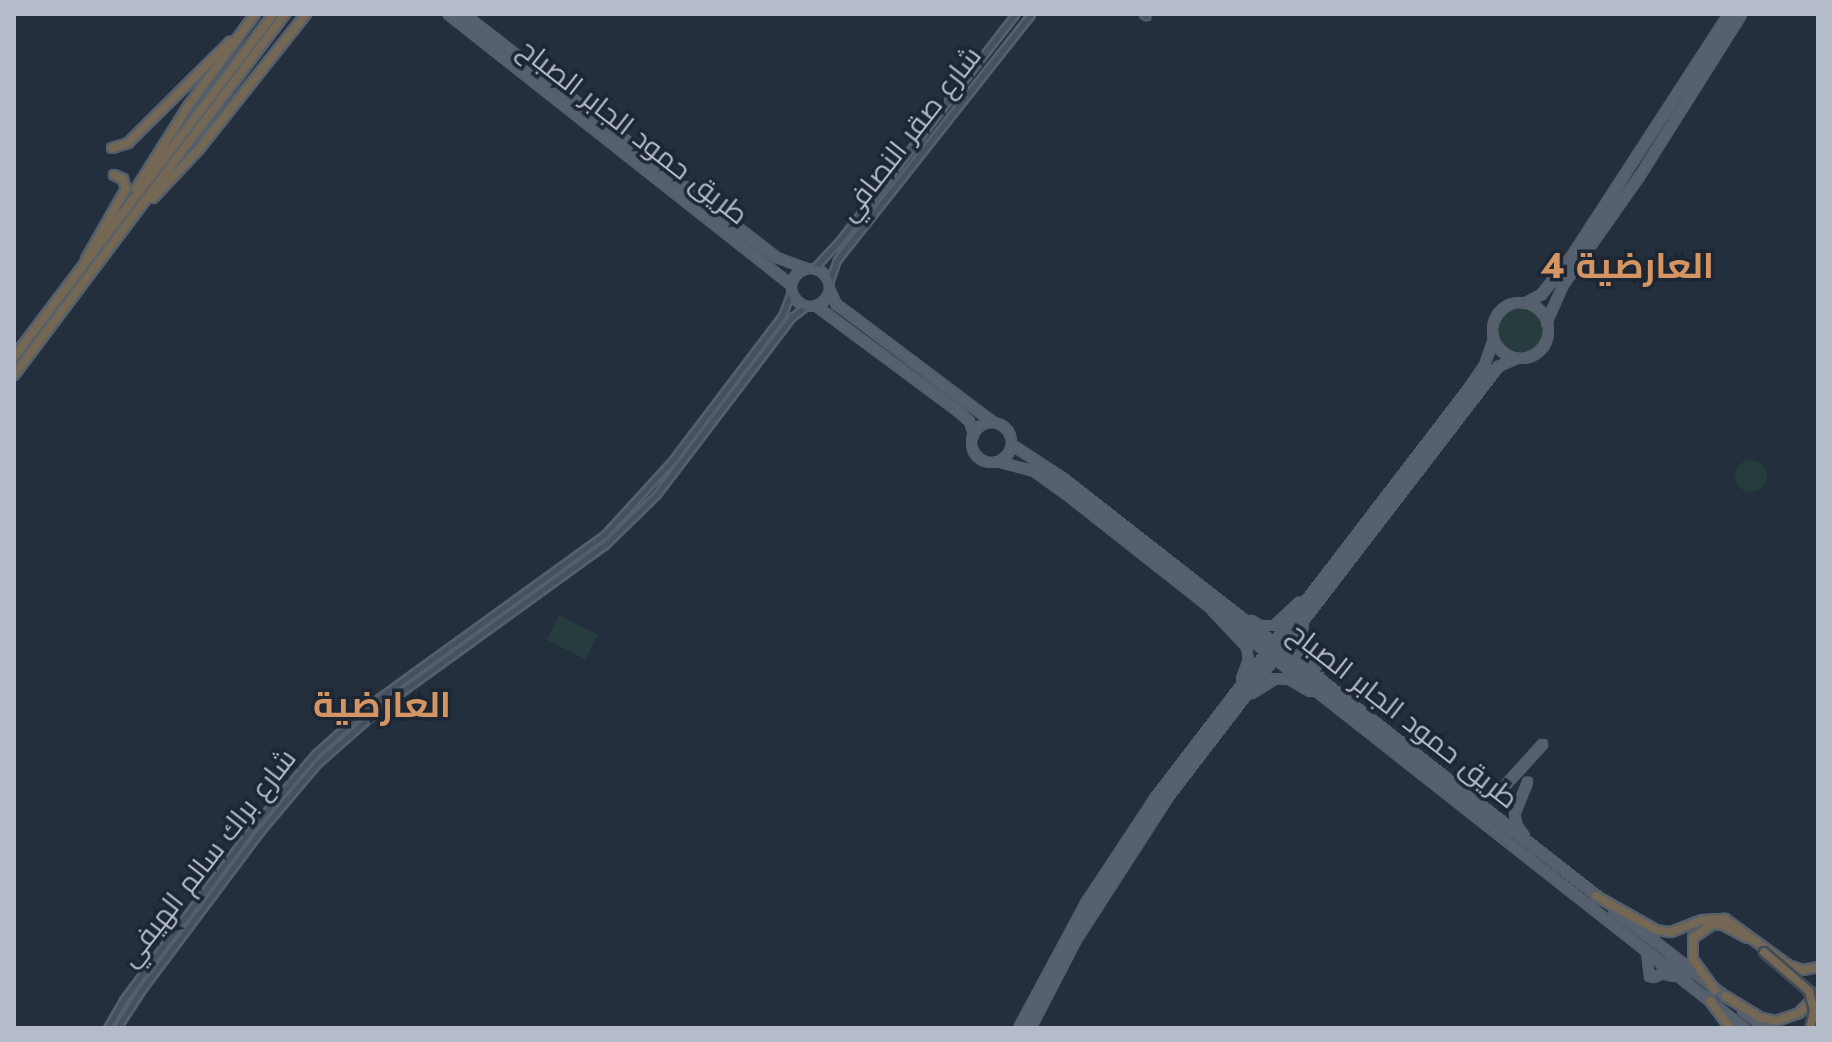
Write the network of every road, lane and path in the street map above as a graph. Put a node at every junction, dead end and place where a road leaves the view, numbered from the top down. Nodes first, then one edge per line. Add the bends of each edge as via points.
1 (273, 14) edge
2 (285, 14) edge
3 (306, 14) edge
4 (448, 14) edge
5 (464, 14) edge
6 (1015, 14) edge
7 (1031, 14) edge
8 (1728, 14) edge
9 (1741, 14) edge
10 (252, 18) edge
11 (630, 143) junction
12 (112, 148) dead end
13 (622, 151) junction
14 (114, 175) dead end
15 (121, 225) junction
16 (84, 266) junction
17 (810, 268) junction
18 (829, 286) junction
19 (791, 288) junction
20 (1524, 303) junction
21 (811, 306) junction
22 (1546, 322) junction
23 (1493, 339) junction
24 (761, 344) junction
25 (767, 351) junction
26 (14, 357) edge
27 (1516, 358) junction
28 (14, 375) edge
29 (993, 422) junction
30 (973, 434) junction
31 (1011, 444) junction
32 (997, 461) junction
33 (651, 487) junction
34 (657, 494) junction
35 (642, 495) junction
36 (651, 501) junction
37 (562, 568) junction
38 (566, 575) junction
39 (1326, 575) junction
40 (550, 576) junction
41 (555, 583) junction
42 (1224, 603) junction
43 (1212, 608) junction
44 (1307, 617) junction
45 (1270, 647) junction
46 (1278, 653) junction
47 (405, 680) junction
48 (397, 686) junction
49 (410, 686) junction
50 (400, 693) junction
51 (1338, 694) junction
52 (1230, 697) junction
53 (1238, 705) junction
54 (1356, 709) junction
55 (1341, 710) junction
56 (1542, 744) dead end
57 (1427, 763) junction
58 (1527, 782) dead end
59 (257, 822) junction
60 (265, 826) junction
61 (252, 828) junction
62 (259, 833) junction
63 (1539, 852) junction
64 (1596, 896) junction
65 (162, 949) junction
66 (1645, 950) junction
67 (168, 955) junction
68 (1660, 963) junction
69 (1818, 967) edge
70 (144, 972) junction
71 (151, 977) junction
72 (1679, 978) junction
73 (1706, 984) junction
74 (1715, 990) junction
75 (1818, 993) edge
76 (1725, 996) junction
77 (1710, 1001) junction
78 (107, 1028) edge
79 (117, 1028) edge
80 (1018, 1028) edge
81 (1030, 1028) edge
82 (1730, 1028) edge
83 (1744, 1028) edge
84 (1765, 1028) edge
85 (1810, 1028) edge

1 - 15 highway
2 - 15 highway
3 - 15 highway via 199,149
4 - 13 main road, طريق حمود الجابر الصباح
5 - 11 main road, طريق حمود الجابر الصباح
6 - 17 main road, شارع صقر النصافي via 840,240
7 - 18 main road, شارع صقر النصافي via 837,260
8 - 20 main road via 1571,256 1541,294
9 - 22 main road via 1639,176 1563,284
10 - 12 highway via 128,143
10 - 15 highway via 166,140
11 - 13 main road via 623,144
11 - 17 main road, طريق حمود الجابر الصباح via 776,257
13 - 19 main road, طريق حمود الجابر الصباح
14 - 16 highway via 125,180 126,189 94,238
15 - 16 highway
15 - 28 highway
16 - 26 highway
17 - 18 main road via 824,273
17 - 19 main road via 796,274
18 - 21 main road via 825,299
18 - 29 main road via 836,304
19 - 21 main road
19 - 24 main road, شارع براك سالم الهيفي via 786,309
20 - 22 main road via 1538,309
20 - 23 main road via 1501,310
21 - 25 main road, شارع براك سالم الهيفي via 792,317
21 - 30 main road via 959,412
22 - 27 main road via 1541,348
23 - 27 main road via 1502,352
23 - 39 main road via 1478,375
24 - 25 main road
24 - 33 main road, شارع براك سالم الهيفي
25 - 34 main road, شارع براك سالم الهيفي
27 - 44 main road via 1498,366
29 - 30 main road
29 - 31 main road via 1007,429
30 - 32 main road via 977,456
31 - 32 main road
31 - 42 main road, طريق حمود الجابر الصباح
32 - 43 main road via 1034,471
33 - 34 main road
33 - 35 main road, شارع براك سالم الهيفي
34 - 36 main road, شارع براك سالم الهيفي
35 - 36 main road
35 - 37 main road, شارع براك سالم الهيفي
36 - 38 main road, شارع براك سالم الهيفي
37 - 38 main road
37 - 40 main road, شارع براك سالم الهيفي
38 - 41 main road, شارع براك سالم الهيفي
39 - 42 main road via 1274,625 1259,625
39 - 45 main road
40 - 41 main road
40 - 47 main road, شارع براك سالم الهيفي
41 - 49 main road, شارع براك سالم الهيفي
42 - 45 main road, طريق حمود الجابر الصباح
43 - 45 main road
43 - 52 main road via 1248,653
44 - 46 main road
44 - 51 main road via 1298,643 1301,654
45 - 46 main road
45 - 52 main road
46 - 51 main road, طريق حمود الجابر الصباح
46 - 53 main road
46 - 54 main road
46 - 55 main road, طريق حمود الجابر الصباح
47 - 48 main road, شارع براك سالم الهيفي
47 - 49 main road
48 - 50 main road
48 - 59 main road, شارع براك سالم الهيفي via 316,753
49 - 50 main road, شارع براك سالم الهيفي
50 - 60 main road, شارع براك سالم الهيفي via 335,746
51 - 54 main road, طريق حمود الجابر الصباح
52 - 80 main road via 1106,870
53 - 55 main road via 1267,680 1284,677
53 - 81 main road via 1114,877
54 - 57 main road, طريق حمود الجابر الصباح
55 - 66 main road, طريق حمود الجابر الصباح
56 - 57 main road via 1492,793 1470,792
57 - 63 main road, طريق حمود الجابر الصباح
58 - 63 main road via 1515,822
59 - 60 main road
59 - 61 main road, شارع براك سالم الهيفي
60 - 62 main road, شارع براك سالم الهيفي
61 - 62 main road
61 - 65 main road, شارع براك سالم الهيفي
62 - 67 main road, شارع براك سالم الهيفي
63 - 64 main road, طريق حمود الجابر الصباح
64 - 69 highway via 1656,930 1671,932 1703,920 1725,919 1788,965
64 - 73 main road, طريق حمود الجابر الصباح
65 - 67 main road
65 - 70 main road, شارع براك سالم الهيفي
66 - 68 main road, طريق حمود الجابر الصباح
66 - 72 main road via 1651,976
67 - 71 main road, شارع براك سالم الهيفي
68 - 72 main road, طريق حمود الجابر الصباح
68 - 73 main road via 1670,963
70 - 71 main road
70 - 78 main road, شارع براك سالم الهيفي
71 - 79 main road, شارع براك سالم الهيفي
72 - 77 main road, طريق حمود الجابر الصباح
73 - 74 main road, طريق حمود الجابر الصباح
74 - 76 main road, طريق حمود الجابر الصباح
74 - 85 highway, bridge via 1693,960 1691,946 1697,932 1713,924 1764,952 1809,991 1814,1011
75 - 76 highway via 1799,1013 1776,1021
76 - 84 main road, طريق حمود الجابر الصباح
77 - 82 highway
77 - 83 main road, طريق حمود الجابر الصباح

